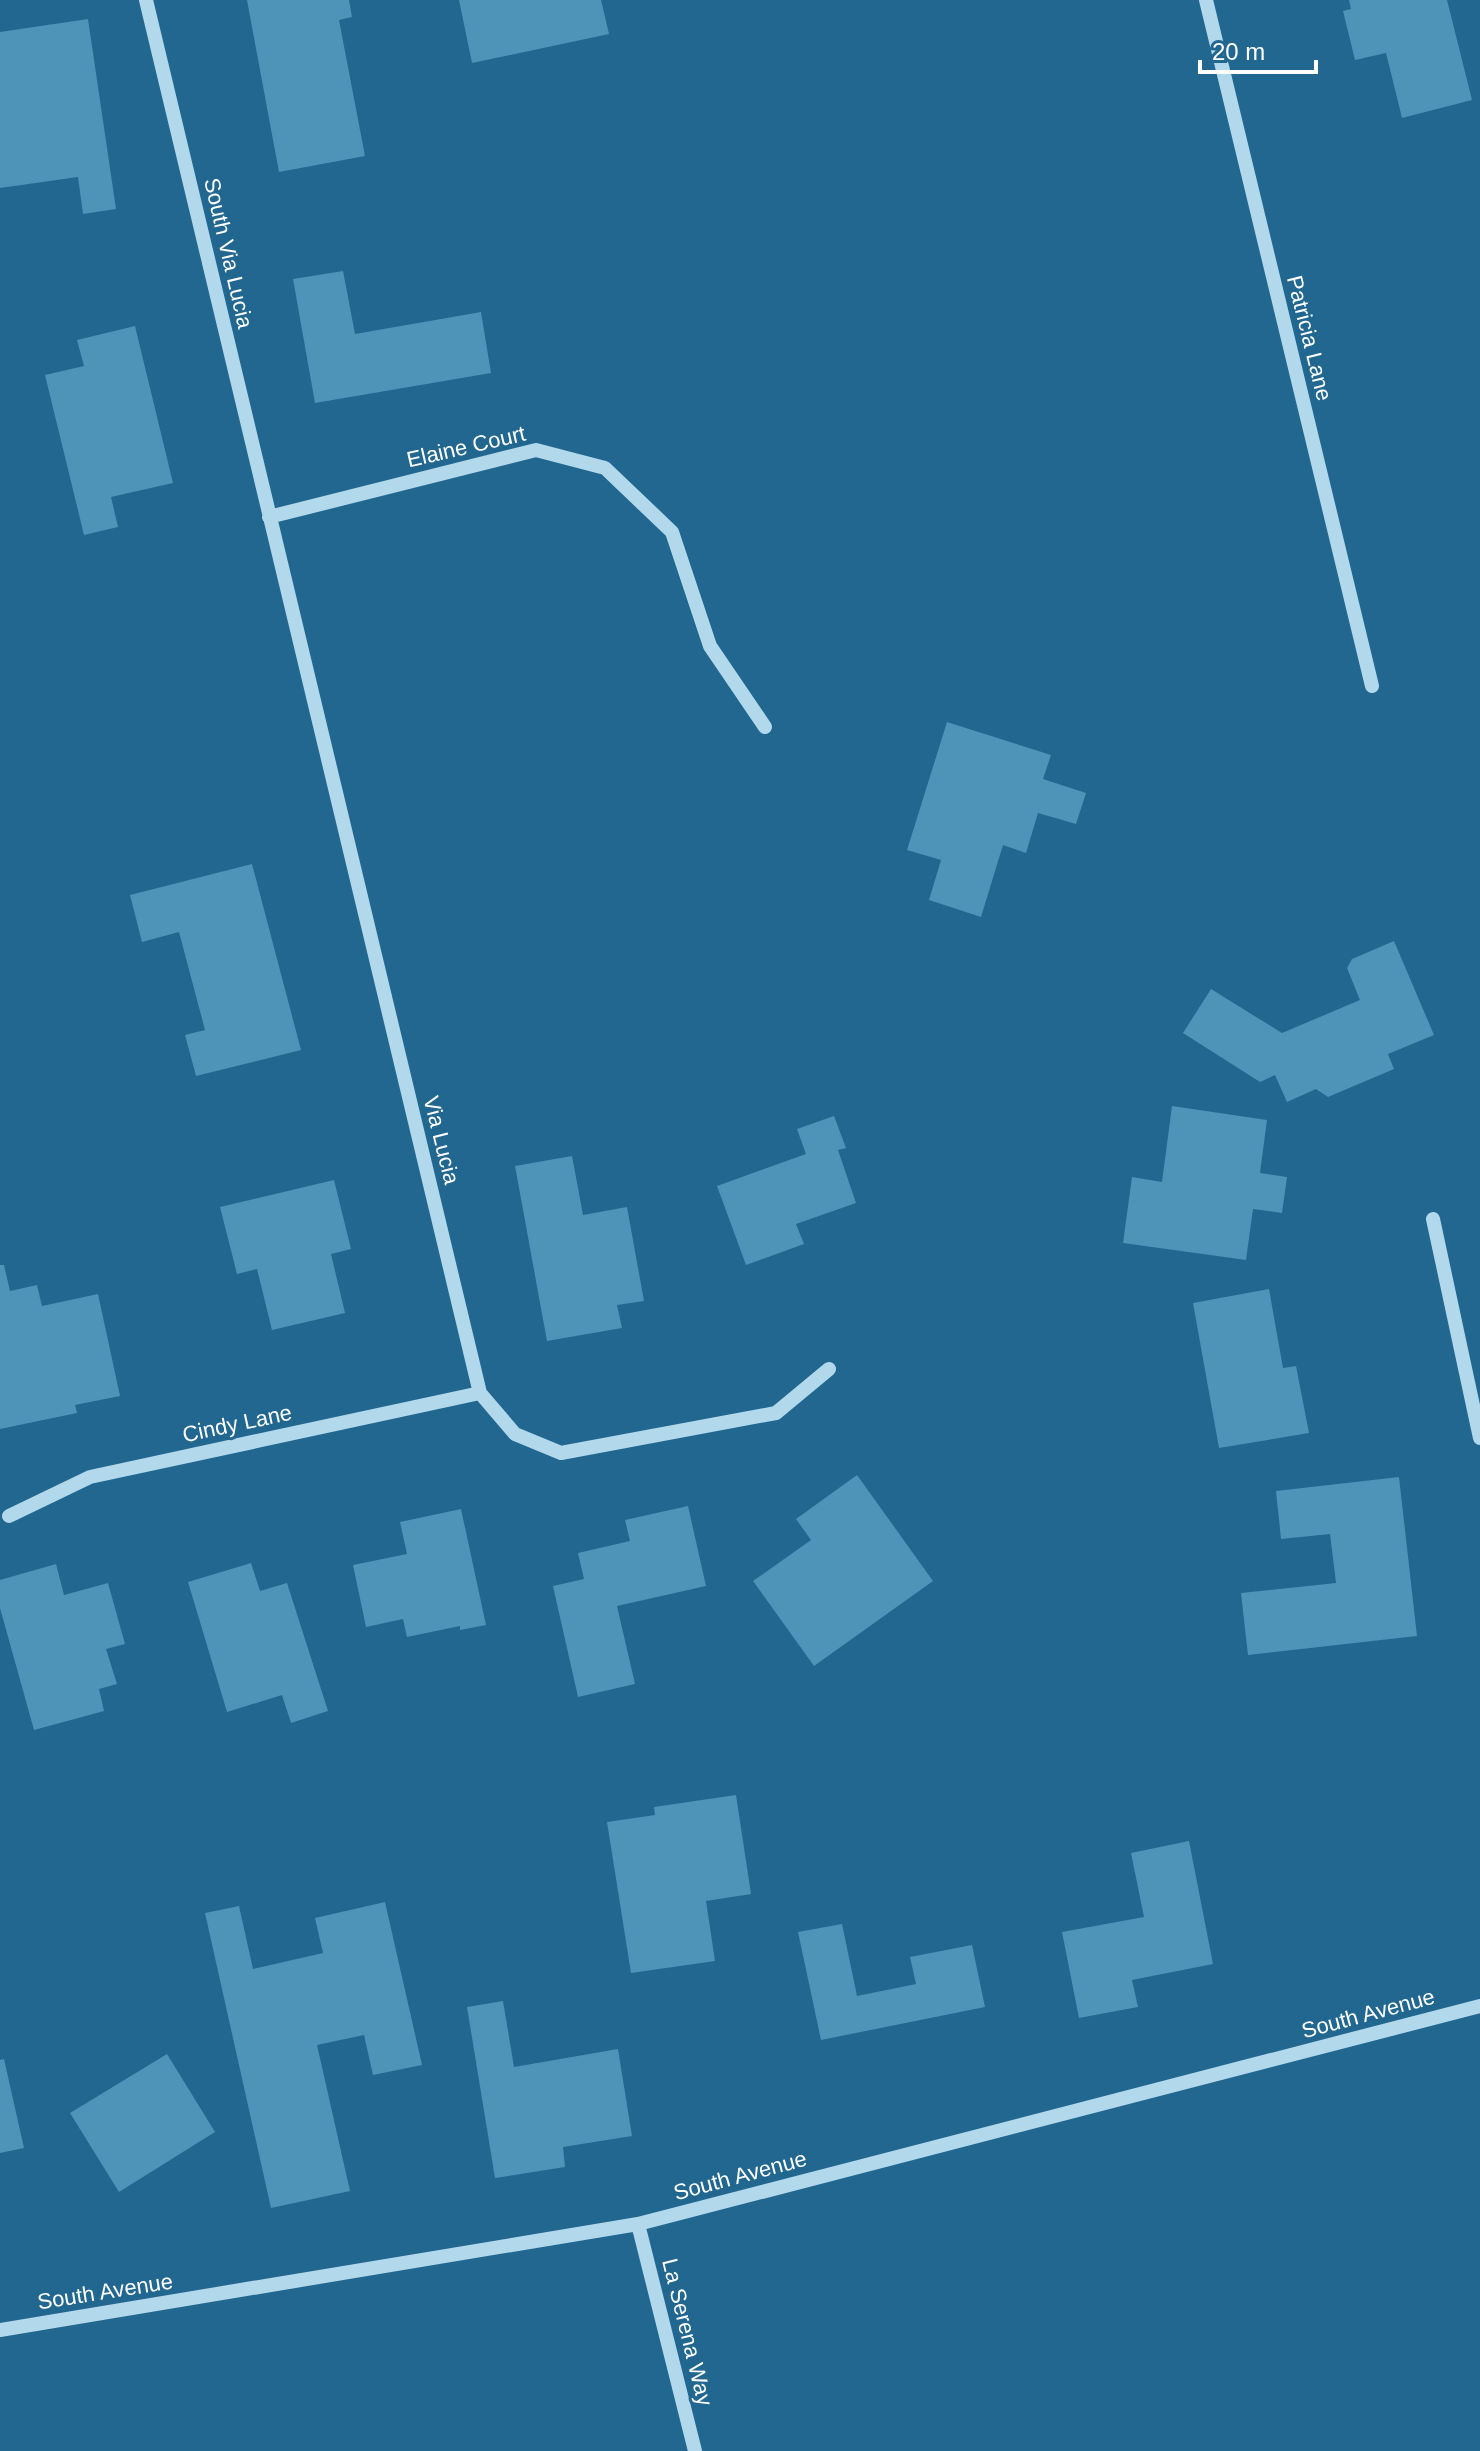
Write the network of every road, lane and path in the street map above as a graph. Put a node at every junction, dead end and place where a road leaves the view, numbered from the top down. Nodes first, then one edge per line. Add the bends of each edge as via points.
1 (146, 0) edge
2 (1206, 0) edge
3 (269, 517) junction
4 (1372, 686) dead end
5 (765, 727) dead end
6 (1433, 1219) dead end
7 (829, 1369) dead end
8 (480, 1393) junction
9 (1480, 1438) edge
10 (9, 1516) dead end
11 (1480, 2006) edge
12 (638, 2224) junction
13 (0, 2330) edge
14 (695, 2451) edge

1 - 3 street, South Via Lucia
2 - 4 street, Patricia Lane
3 - 5 street, Elaine Court via 536,450 605,468 672,532 710,646
3 - 8 street, Via Lucia
6 - 9 street
7 - 8 street, Via Lucia via 776,1413 561,1453 515,1434
8 - 10 street, Cindy Lane via 90,1477
11 - 12 street, South Avenue
12 - 13 street, South Avenue
12 - 14 street, La Serena Way

